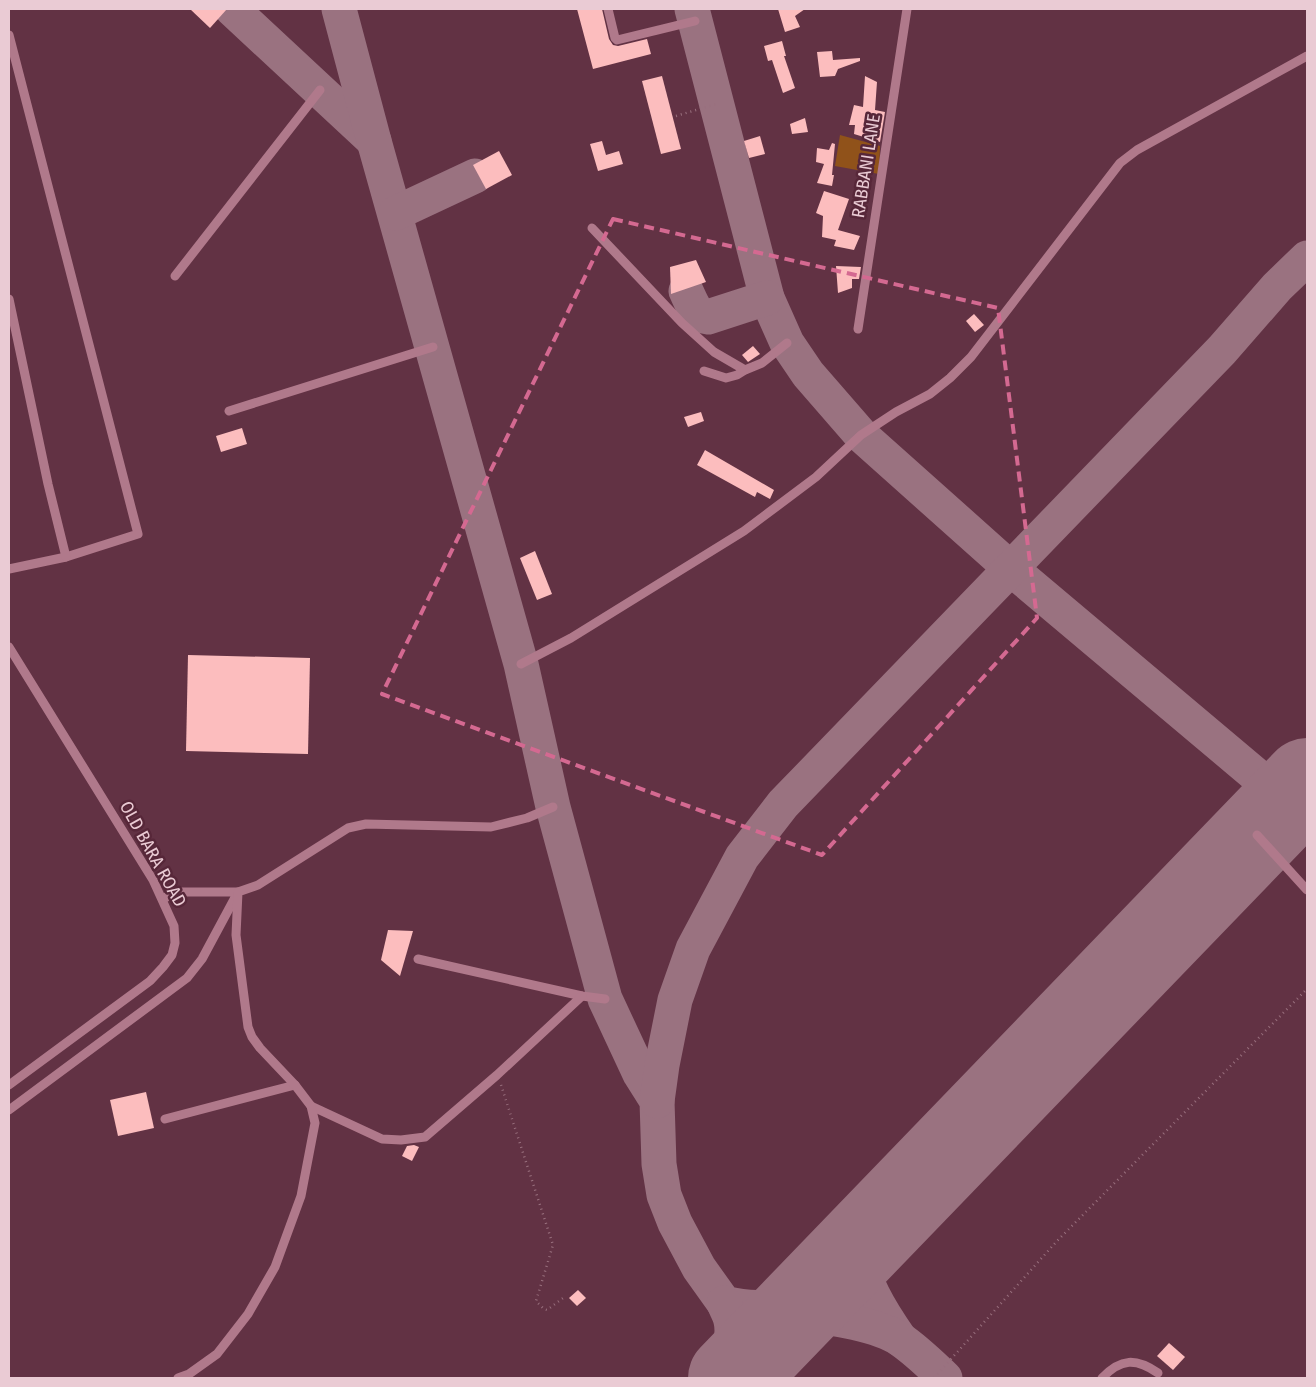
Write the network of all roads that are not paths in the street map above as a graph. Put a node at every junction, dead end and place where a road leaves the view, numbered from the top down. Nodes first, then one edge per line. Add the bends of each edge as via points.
1 (608, 9) edge
2 (907, 9) edge
3 (695, 21) dead end
4 (9, 35) edge
5 (1307, 56) edge
6 (320, 90) dead end
7 (592, 228) dead end
8 (176, 276) dead end
9 (9, 299) edge
10 (858, 329) dead end
11 (787, 343) dead end
12 (433, 347) dead end
13 (745, 370) junction
14 (704, 371) dead end
15 (229, 412) dead end
16 (66, 557) junction
17 (9, 569) edge
18 (9, 649) edge
19 (521, 664) dead end
20 (553, 807) dead end
21 (1258, 835) dead end
22 (1307, 890) edge
23 (238, 892) junction
24 (163, 899) junction
25 (418, 959) dead end
26 (582, 996) junction
27 (605, 999) dead end
28 (9, 1085) edge
29 (295, 1085) junction
30 (311, 1106) junction
31 (9, 1110) edge
32 (165, 1119) dead end
33 (1158, 1373) dead end
34 (178, 1378) edge
35 (1102, 1378) edge

1 - 3 street via 617,40
2 - 10 street, RABBANI LANE
4 - 16 street via 138,534
5 - 19 street via 1137,150 1120,164 971,357 930,394 861,435 816,477 744,531 571,638
6 - 8 street
7 - 13 street via 682,323 714,352
9 - 16 street
11 - 13 street via 762,363
12 - 15 street
13 - 14 street via 726,378
16 - 17 street
18 - 24 street, OLD BARA ROAD
20 - 23 street via 491,827 366,824 348,828 258,885
21 - 22 street
23 - 24 street via 175,892
23 - 29 street via 236,935 248,1027 260,1048
23 - 31 street via 202,959 187,978
24 - 28 street, OLD BARA ROAD via 174,926 175,943 172,955 163,967 150,981
25 - 26 street
26 - 27 street
26 - 30 street via 425,1137 382,1140
29 - 30 street
29 - 32 street
30 - 34 street via 315,1123 301,1196 275,1267 248,1314 217,1354
33 - 35 street via 1141,1363 1128,1363 1114,1366

